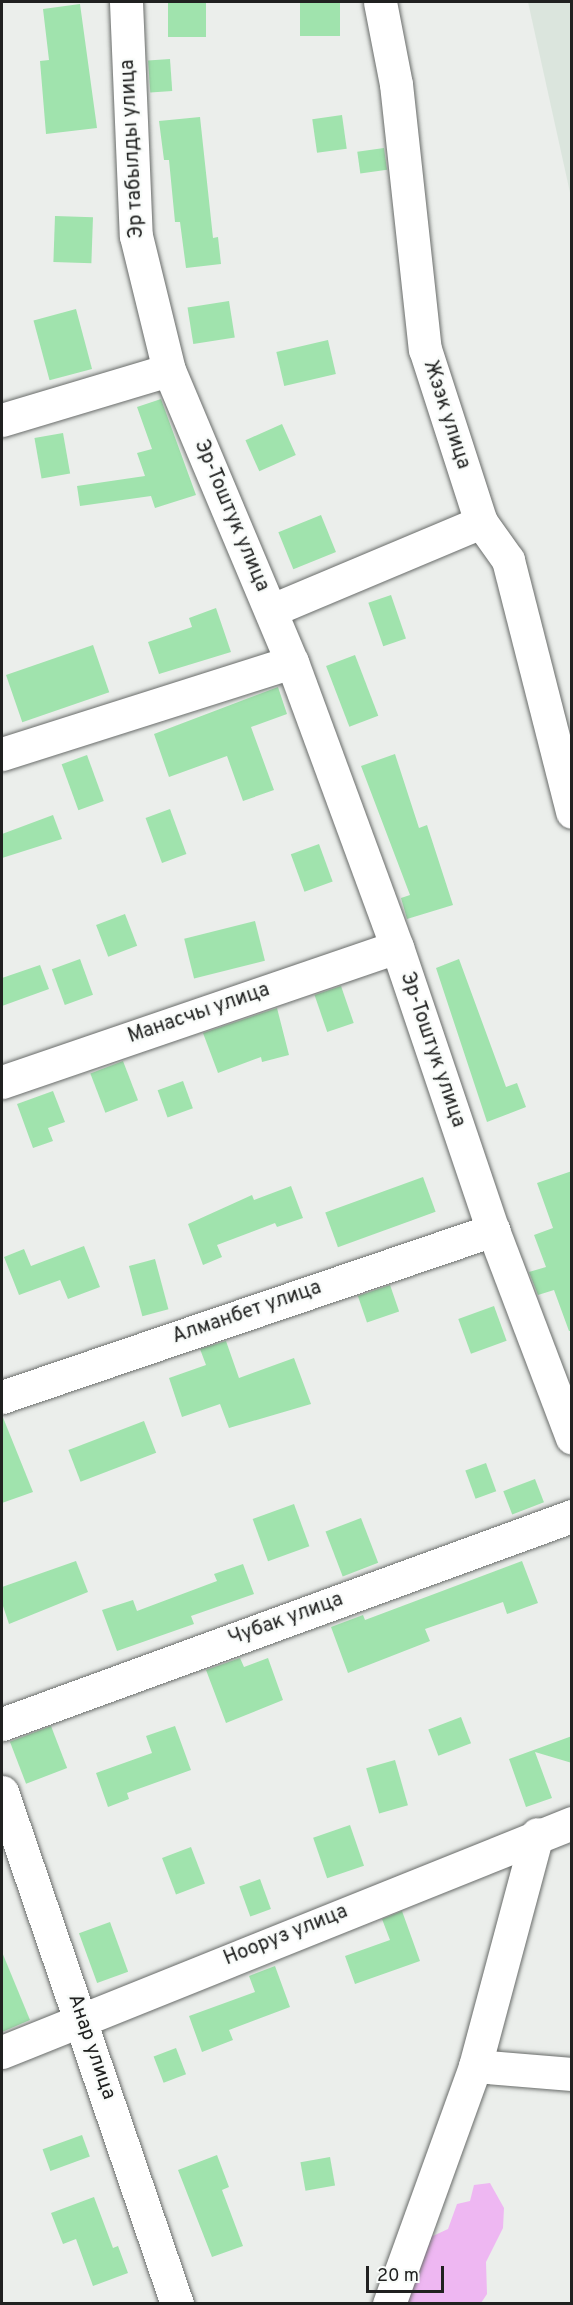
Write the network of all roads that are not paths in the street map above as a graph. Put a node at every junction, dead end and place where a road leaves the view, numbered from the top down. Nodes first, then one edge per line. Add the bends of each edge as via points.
1 (126, 2) edge
2 (380, 2) edge
3 (169, 370) junction
4 (2, 420) edge
5 (481, 522) junction
6 (272, 610) junction
7 (292, 662) junction
8 (2, 754) edge
9 (572, 812) edge
10 (398, 946) junction
11 (2, 1082) edge
12 (494, 1230) junction
13 (2, 1397) edge
14 (572, 1438) edge
15 (572, 1516) edge
16 (2, 1724) edge
17 (2, 1792) edge
18 (572, 1823) edge
19 (537, 1834) junction
20 (82, 2020) junction
21 (2, 2052) edge
22 (475, 2066) junction
23 (572, 2074) edge
24 (177, 2304) edge
25 (389, 2304) edge

1 - 3 street, Эр табылды улица via 136,236
2 - 5 street, Жээк улица via 396,84 426,349
3 - 4 street
3 - 6 street, Эр-Тоштук улица
5 - 6 street
5 - 9 street, Жээк улица via 508,560
6 - 7 street, Эр-Тоштук улица
7 - 8 street
7 - 10 street, Эр-Тоштук улица
10 - 11 street, Манасчы улица
10 - 12 street, Эр-Тоштук улица
12 - 13 street, Алманбет улица
12 - 14 street, Эр-Тоштук улица
15 - 16 street, Чубак улица
17 - 20 street, Анар улица
18 - 19 street, Нооруз улица
19 - 20 street, Нооруз улица
19 - 22 street
20 - 21 street, Нооруз улица
20 - 24 street, Анар улица
22 - 23 street
22 - 25 street

